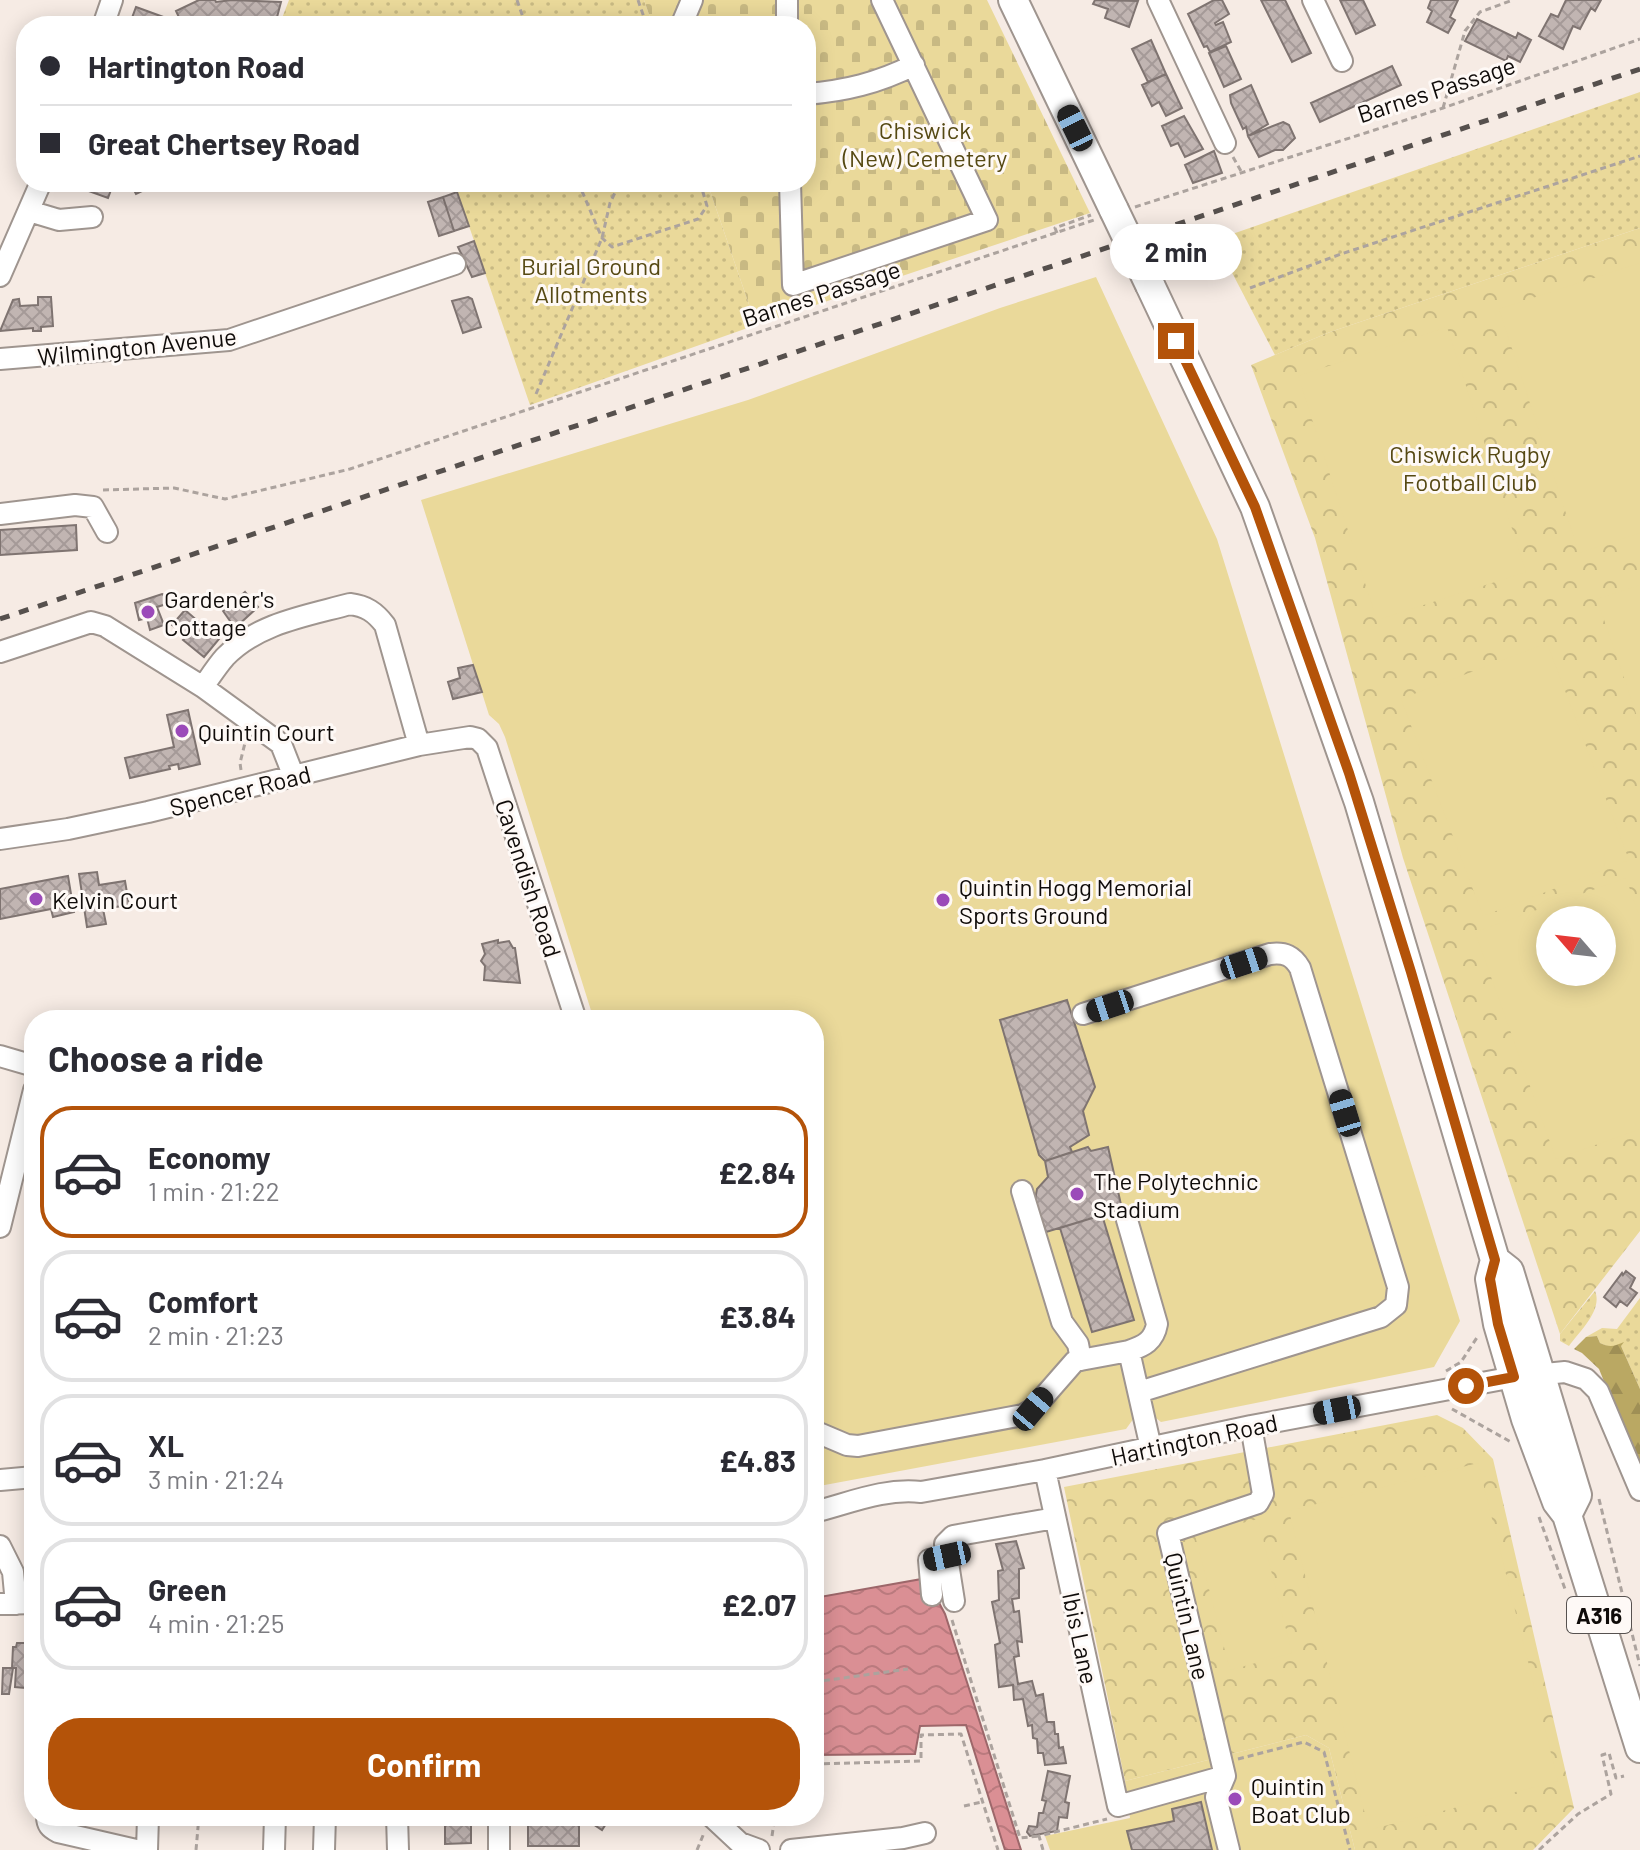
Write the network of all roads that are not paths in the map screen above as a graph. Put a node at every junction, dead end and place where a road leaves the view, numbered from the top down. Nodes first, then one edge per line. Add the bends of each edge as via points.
1 (882, 0) edge
2 (1013, 0) edge
3 (1158, 0) edge
4 (1313, 0) edge
5 (1342, 61) dead end
6 (914, 65) junction
7 (816, 93) edge
8 (1225, 143) dead end
9 (37, 192) edge
10 (790, 192) edge
11 (29, 211) junction
12 (92, 217) dead end
13 (455, 264) dead end
14 (0, 276) edge
15 (0, 359) edge
16 (0, 514) edge
17 (107, 532) dead end
18 (0, 652) edge
19 (203, 687) junction
20 (478, 739) joint
21 (419, 745) junction
22 (294, 777) junction
23 (0, 839) edge
24 (573, 1010) edge
25 (1083, 1014) dead end
26 (0, 1056) edge
27 (24, 1063) edge
28 (24, 1130) edge
29 (1022, 1191) dead end
30 (1127, 1220) dead end
31 (0, 1227) edge
32 (1495, 1260) junction
33 (1129, 1351) junction
34 (1081, 1360) junction
35 (1527, 1375) junction
36 (1139, 1392) junction
37 (1251, 1426) junction
38 (824, 1435) edge
39 (1151, 1448) junction
40 (1045, 1470) junction
41 (24, 1478) edge
42 (0, 1480) edge
43 (1640, 1490) edge
44 (824, 1510) edge
45 (1055, 1518) junction
46 (0, 1546) edge
47 (947, 1556) junction
48 (932, 1595) dead end
49 (954, 1601) road end
50 (17, 1604) edge
51 (1640, 1748) edge
52 (1224, 1769) junction
53 (49, 1826) edge
54 (148, 1826) edge
55 (275, 1826) edge
56 (325, 1826) edge
57 (397, 1826) edge
58 (499, 1826) edge
59 (722, 1826) edge
60 (925, 1833) dead end
61 (904, 1844) edge
62 (766, 1845) edge
63 (398, 1849) edge
64 (136, 1850) edge
65 (147, 1850) edge
66 (274, 1850) edge
67 (324, 1850) edge
68 (499, 1850) edge
69 (791, 1850) edge
70 (1229, 1850) edge

1 - 6 street
2 - 32 highway, A316, bridge via 1108,212 1150,285 1255,507 1359,802
3 - 8 street
4 - 5 street
6 - 7 street via 884,80
6 - 10 street via 987,220 793,285
9 - 11 street
11 - 12 street via 59,220
11 - 14 street
13 - 15 street, Wilmington Avenue via 229,340
16 - 17 street via 93,507
18 - 19 street via 98,623
19 - 21 street via 240,643 272,625 360,605 385,625
19 - 22 street via 281,744
20 - 21 street, Spencer Road
20 - 24 street, Cavendish Road via 487,748
21 - 22 street, Spencer Road
22 - 23 street, Spencer Road via 68,829
25 - 36 street via 1270,954 1295,959 1398,1287 1396,1305 1381,1317
26 - 27 street
28 - 31 street
29 - 34 street via 1062,1322 1078,1344
30 - 33 street via 1157,1324 1147,1343
32 - 35 highway, A316 via 1509,1271
32 - 35 highway, A316 via 1490,1279 1498,1324
33 - 34 street
33 - 36 street
34 - 38 street via 1023,1415 858,1446
35 - 37 street, Hartington Road
35 - 43 street, Hartington Road via 1575,1375 1598,1391
35 - 51 highway, A316 via 1577,1495 1567,1515
36 - 39 street
37 - 39 street, Hartington Road
37 - 52 street, Quintin Lane via 1263,1494 1258,1503 1168,1533
39 - 40 street, Hartington Road
40 - 44 street, Hartington Road via 921,1492 901,1490
40 - 45 street, Ibis Lane
41 - 42 street
45 - 47 street via 953,1536 945,1544
45 - 52 street, Ibis Lane via 1118,1806
46 - 50 street via 13,1572
47 - 48 street via 929,1560
47 - 49 street
52 - 70 street via 1216,1797
53 - 64 street
54 - 65 street
55 - 66 street
56 - 67 street
57 - 63 street
58 - 68 street
59 - 62 street via 740,1843
60 - 61 street
61 - 69 street

